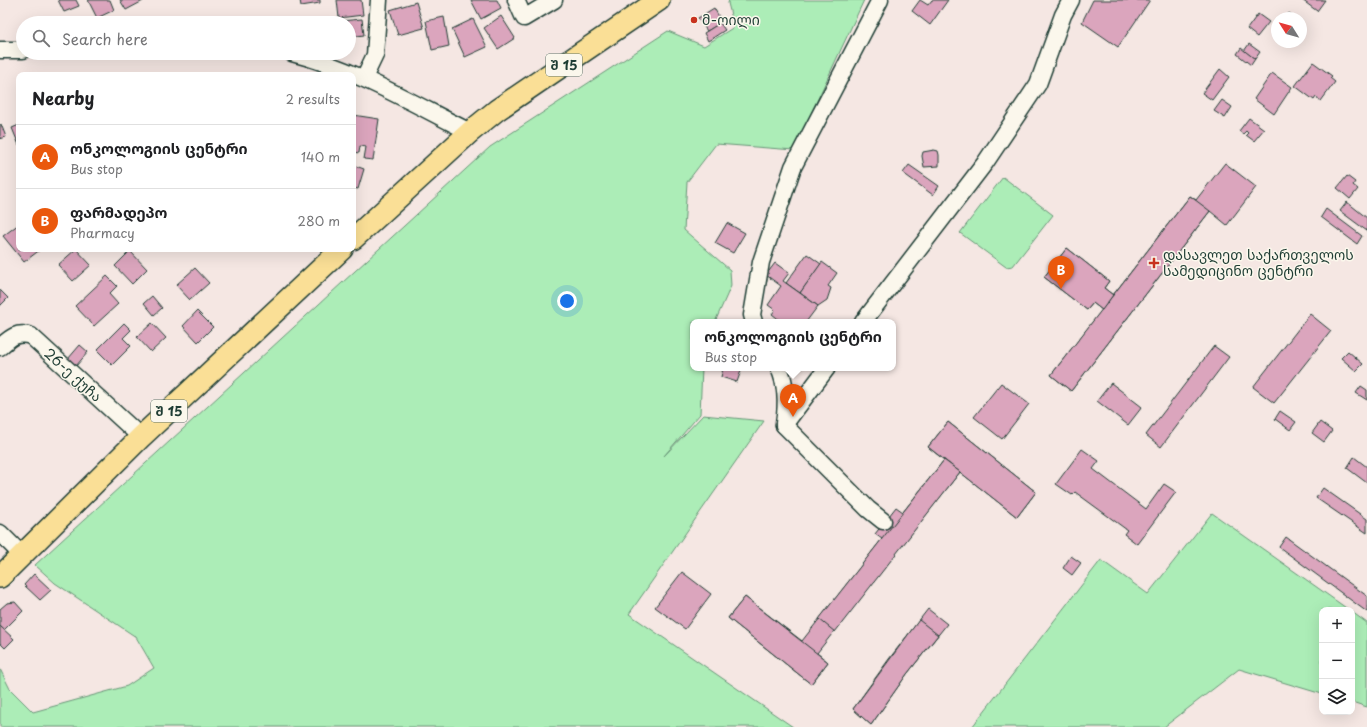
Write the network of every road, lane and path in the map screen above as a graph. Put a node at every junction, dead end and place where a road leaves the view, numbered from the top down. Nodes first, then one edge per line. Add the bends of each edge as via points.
1 (379, 0) edge
2 (516, 0) edge
3 (554, 0) edge
4 (659, 0) edge
5 (880, 0) edge
6 (1071, 0) edge
7 (0, 50) edge
8 (16, 50) edge
9 (317, 60) edge
10 (348, 72) edge
11 (356, 75) edge
12 (364, 78) junction
13 (470, 132) junction
14 (356, 236) edge
15 (339, 252) edge
16 (753, 319) edge
17 (864, 319) edge
18 (0, 346) edge
19 (780, 371) edge
20 (825, 371) edge
21 (784, 425) junction
22 (141, 438) junction
23 (883, 521) dead end
24 (0, 533) edge
25 (22, 555) junction
26 (0, 577) edge

1 - 12 street via 375,55
2 - 3 street via 524,18
4 - 13 main road, შ 15 via 497,110
5 - 16 street via 793,168 761,262
6 - 17 street via 1063,14 1038,84 985,163
7 - 8 street
9 - 10 street
11 - 12 street
12 - 13 street
13 - 14 main road, შ 15
15 - 22 main road, შ 15
18 - 22 street, 26-ე ქუჩა via 22,333 31,336
19 - 21 street via 784,379 787,406
20 - 21 street
21 - 23 street
22 - 25 main road, შ 15
24 - 25 street
25 - 26 main road, შ 15

